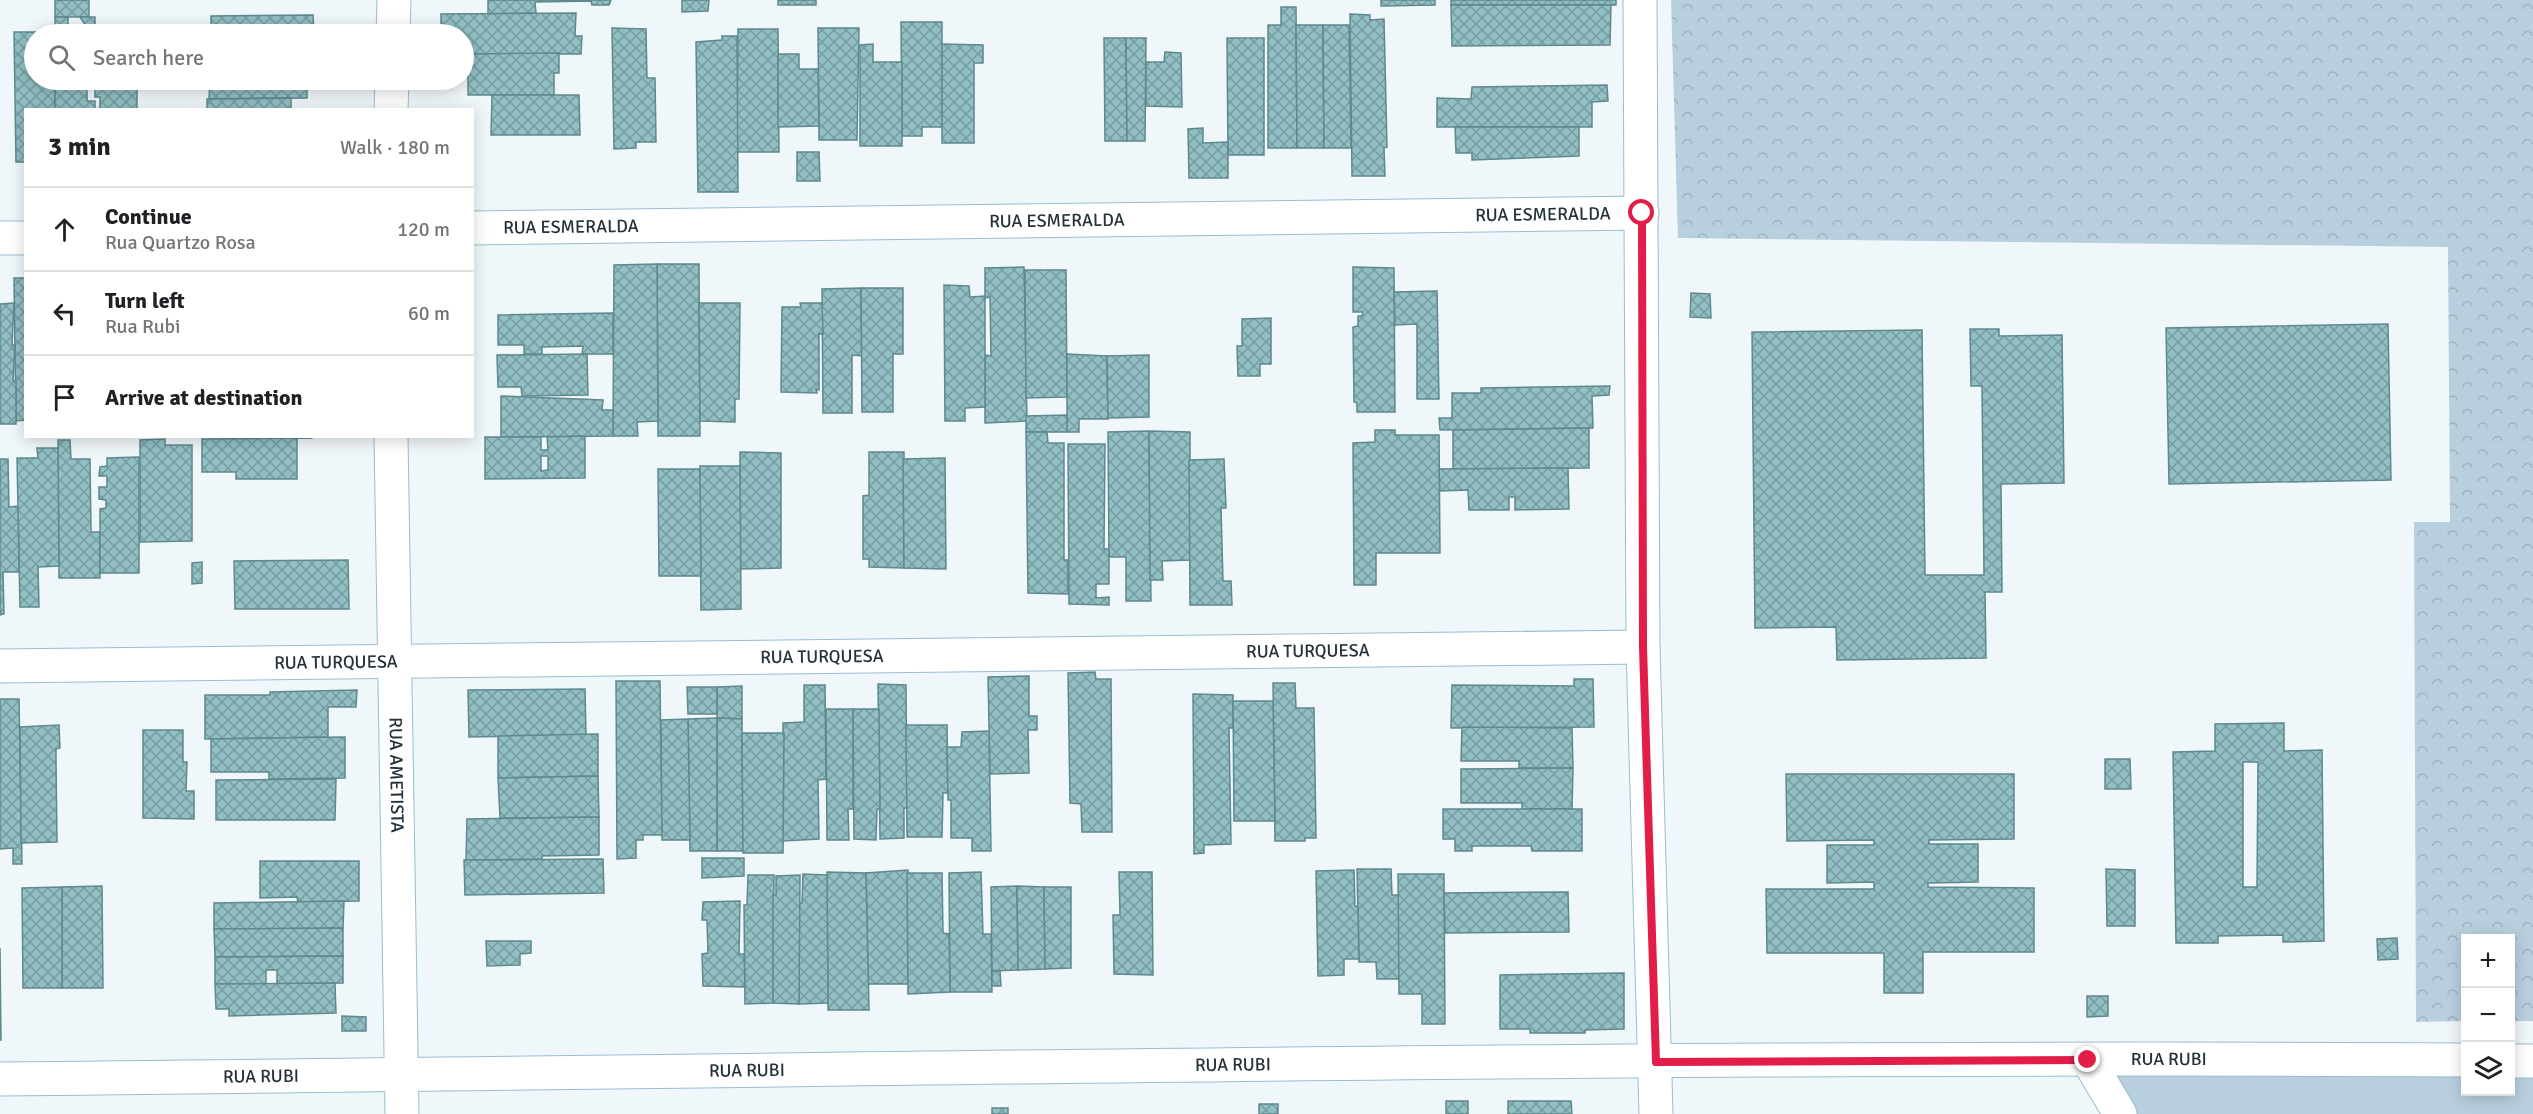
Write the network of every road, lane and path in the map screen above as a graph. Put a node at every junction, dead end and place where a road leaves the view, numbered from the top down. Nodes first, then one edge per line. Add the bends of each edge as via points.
1 (394, 0) edge
2 (1640, 0) edge
3 (393, 24) edge
4 (392, 90) edge
5 (391, 108) edge
6 (1642, 213) junction
7 (474, 228) edge
8 (0, 238) edge
9 (24, 238) edge
10 (391, 438) edge
11 (1643, 647) junction
12 (395, 661) junction
13 (0, 666) edge
14 (2088, 1060) junction
15 (2461, 1060) edge
16 (2515, 1061) edge
17 (2533, 1061) edge
18 (1656, 1062) junction
19 (402, 1075) junction
20 (0, 1078) edge
21 (402, 1114) edge
22 (1656, 1114) edge
23 (2120, 1114) edge

1 - 3 street
2 - 6 street
4 - 5 street
6 - 7 street, RUA ESMERALDA
6 - 11 street
8 - 9 street
10 - 12 street, RUA AMETISTA
11 - 12 street, RUA TURQUESA
11 - 18 street
12 - 13 street, RUA TURQUESA
12 - 19 street, RUA AMETISTA
14 - 15 street, RUA RUBI
14 - 18 street, RUA RUBI
14 - 23 street
16 - 17 street
18 - 19 street, RUA RUBI
18 - 22 street
19 - 20 street, RUA RUBI
19 - 21 street, RUA AMETISTA

